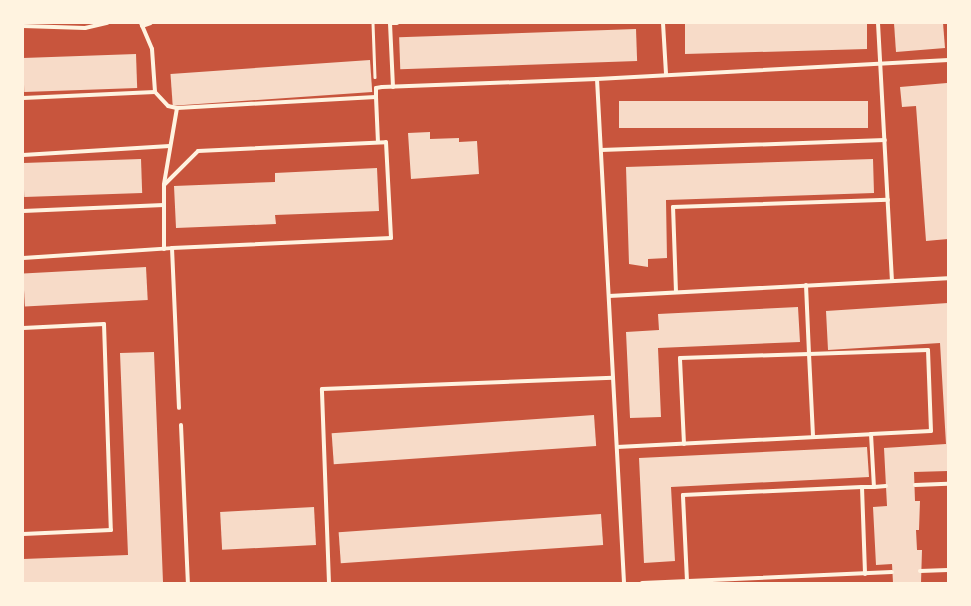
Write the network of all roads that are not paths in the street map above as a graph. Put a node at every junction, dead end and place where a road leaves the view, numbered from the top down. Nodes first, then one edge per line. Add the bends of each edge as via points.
1 (107, 23) edge
2 (151, 23) edge
3 (396, 23) edge
4 (663, 23) edge
5 (878, 23) edge
6 (141, 24) edge
7 (23, 26) edge
8 (948, 60) edge
9 (881, 63) junction
10 (666, 74) junction
11 (597, 79) junction
12 (393, 87) junction
13 (155, 92) junction
14 (23, 98) edge
15 (376, 98) junction
16 (177, 108) junction
17 (885, 140) junction
18 (378, 142) junction
19 (170, 146) junction
20 (601, 150) junction
21 (23, 155) edge
22 (164, 185) junction
23 (888, 200) junction
24 (164, 205) junction
25 (23, 211) edge
26 (172, 248) junction
27 (164, 249) junction
28 (23, 258) edge
29 (948, 278) edge
30 (892, 281) junction
31 (806, 286) junction
32 (676, 292) junction
33 (609, 296) junction
34 (23, 328) edge
35 (809, 354) junction
36 (613, 378) junction
37 (180, 408) dead end
38 (181, 425) dead end
39 (871, 434) junction
40 (813, 437) junction
41 (684, 444) junction
42 (617, 448) junction
43 (948, 484) edge
44 (914, 485) dead end
45 (886, 486) dead end
46 (874, 487) junction
47 (862, 488) junction
48 (23, 534) edge
49 (948, 570) edge
50 (920, 571) dead end
51 (892, 572) dead end
52 (865, 574) junction
53 (687, 581) junction
54 (188, 583) edge
55 (329, 583) edge
56 (624, 583) edge
57 (642, 583) edge

1 - 7 street via 85,28
2 - 6 street
3 - 12 street via 390,23
4 - 10 street
5 - 9 street
6 - 13 street via 152,49
8 - 9 street
9 - 10 street
9 - 17 street
10 - 11 street
11 - 12 street
11 - 20 street
12 - 15 street via 376,88
13 - 14 street
13 - 16 street via 168,106
15 - 16 street
15 - 18 street
16 - 19 street
17 - 20 street
17 - 23 street
18 - 22 street via 198,151
18 - 26 street via 386,142 391,238
19 - 21 street
19 - 22 street
20 - 33 street
22 - 24 street
23 - 30 street
23 - 32 street via 673,207
24 - 25 street
24 - 27 street
26 - 27 street
26 - 37 street
27 - 28 street
29 - 30 street
30 - 31 street
31 - 32 street
31 - 35 street
32 - 33 street
33 - 36 street
34 - 48 street via 104,324 112,530
35 - 39 street via 928,350 931,431
35 - 40 street
35 - 41 street via 680,358
36 - 42 street
36 - 55 street via 322,389
38 - 54 street
39 - 40 street
39 - 46 street
40 - 41 street
41 - 42 street
42 - 56 street
43 - 44 street
45 - 46 street
46 - 47 street
47 - 52 street
47 - 53 street via 683,495
49 - 50 street
51 - 52 street
52 - 53 street
53 - 57 street

